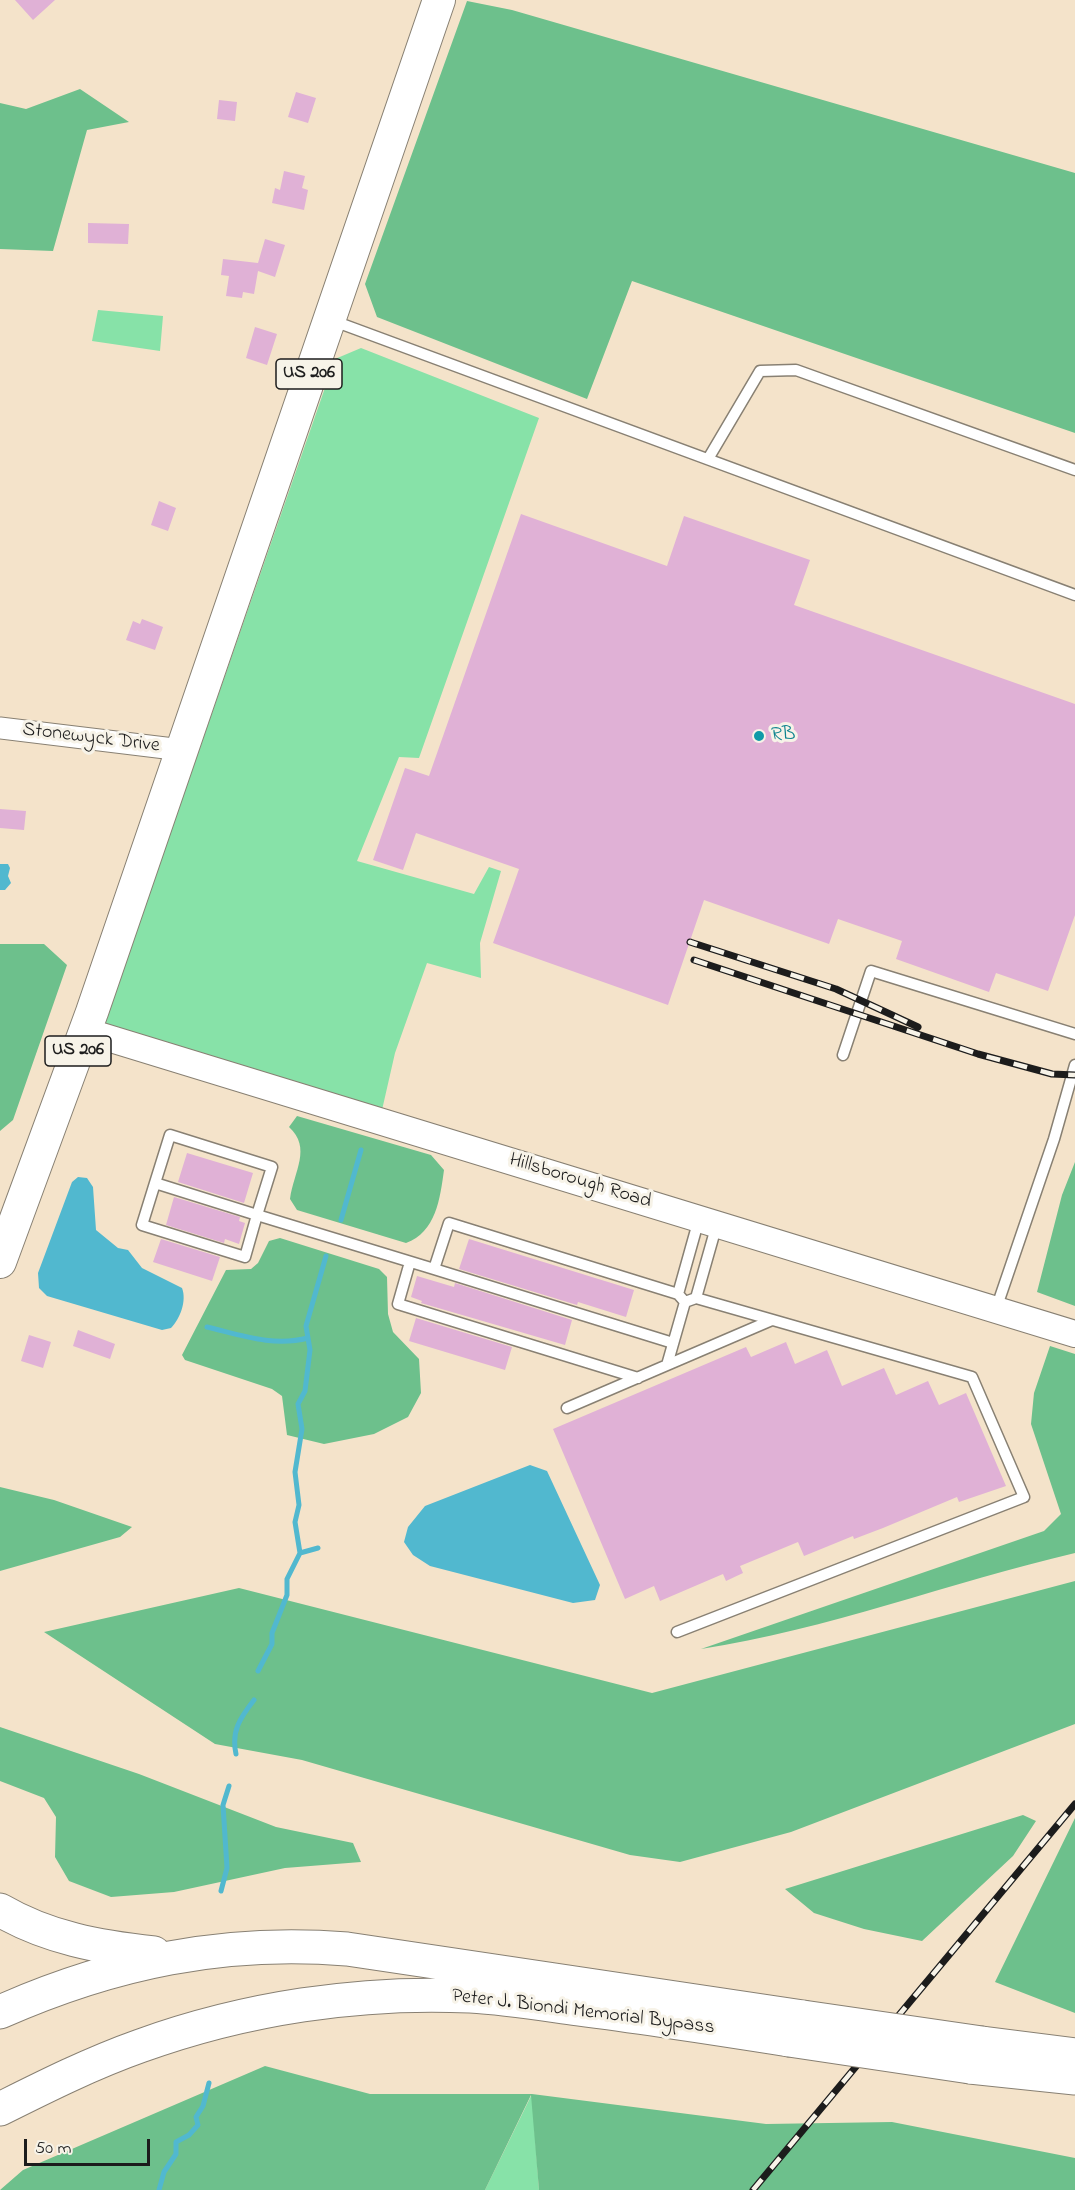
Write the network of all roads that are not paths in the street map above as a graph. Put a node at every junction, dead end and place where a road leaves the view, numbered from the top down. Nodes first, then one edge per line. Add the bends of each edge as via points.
1 (439, 0) edge
2 (328, 319) junction
3 (708, 459) junction
4 (1075, 470) edge
5 (1075, 595) edge
6 (0, 728) edge
7 (182, 750) junction
8 (85, 1032) junction
9 (1075, 1034) edge
10 (843, 1055) dead end
11 (1075, 1065) edge
12 (155, 1184) junction
13 (257, 1215) junction
14 (708, 1221) junction
15 (0, 1262) edge
16 (410, 1262) junction
17 (434, 1269) junction
18 (686, 1298) junction
19 (996, 1310) junction
20 (772, 1320) junction
21 (1075, 1334) edge
22 (673, 1343) junction
23 (668, 1365) junction
24 (638, 1378) junction
25 (567, 1408) dead end
26 (677, 1632) dead end
27 (0, 1910) edge
28 (173, 1955) junction
29 (0, 2012) edge
30 (796, 2029) junction
31 (976, 2055) junction
32 (1075, 2055) edge
33 (1075, 2078) edge
34 (0, 2109) edge

1 - 2 main road, US 206
2 - 3 lane
2 - 7 main road, US 206
3 - 4 lane via 760,371 796,370
3 - 5 lane
6 - 7 street, Stonewyck Drive
7 - 8 main road, US 206
8 - 14 street, Hillsborough Road
8 - 15 main road, US 206
9 - 10 lane via 871,971
11 - 19 lane
12 - 13 lane
12 - 13 lane via 142,1225 245,1257
12 - 13 lane via 170,1136 204,1146 272,1167
13 - 16 lane
14 - 18 lane
14 - 18 lane
14 - 19 street, Hillsborough Road
16 - 17 lane
16 - 24 lane via 398,1304
17 - 18 lane via 449,1223
17 - 22 lane
18 - 20 lane
18 - 22 lane
19 - 21 street, Hillsborough Road
20 - 23 lane
20 - 26 lane via 972,1377 1024,1497
22 - 23 lane
23 - 24 lane
24 - 25 lane
27 - 28 highway via 54,1935 83,1943
28 - 29 highway, Peter J. Biondi Memorial Bypass via 86,1979
28 - 30 highway, Peter J. Biondi Memorial Bypass via 297,1945 347,1949
30 - 31 highway, Peter J. Biondi Memorial Bypass, bridge
30 - 34 highway, Peter J. Biondi Memorial Bypass via 660,2020 472,1996 326,2002 240,2017 142,2045
31 - 32 highway, Peter J. Biondi Memorial Bypass
31 - 33 highway, Peter J. Biondi Memorial Bypass

